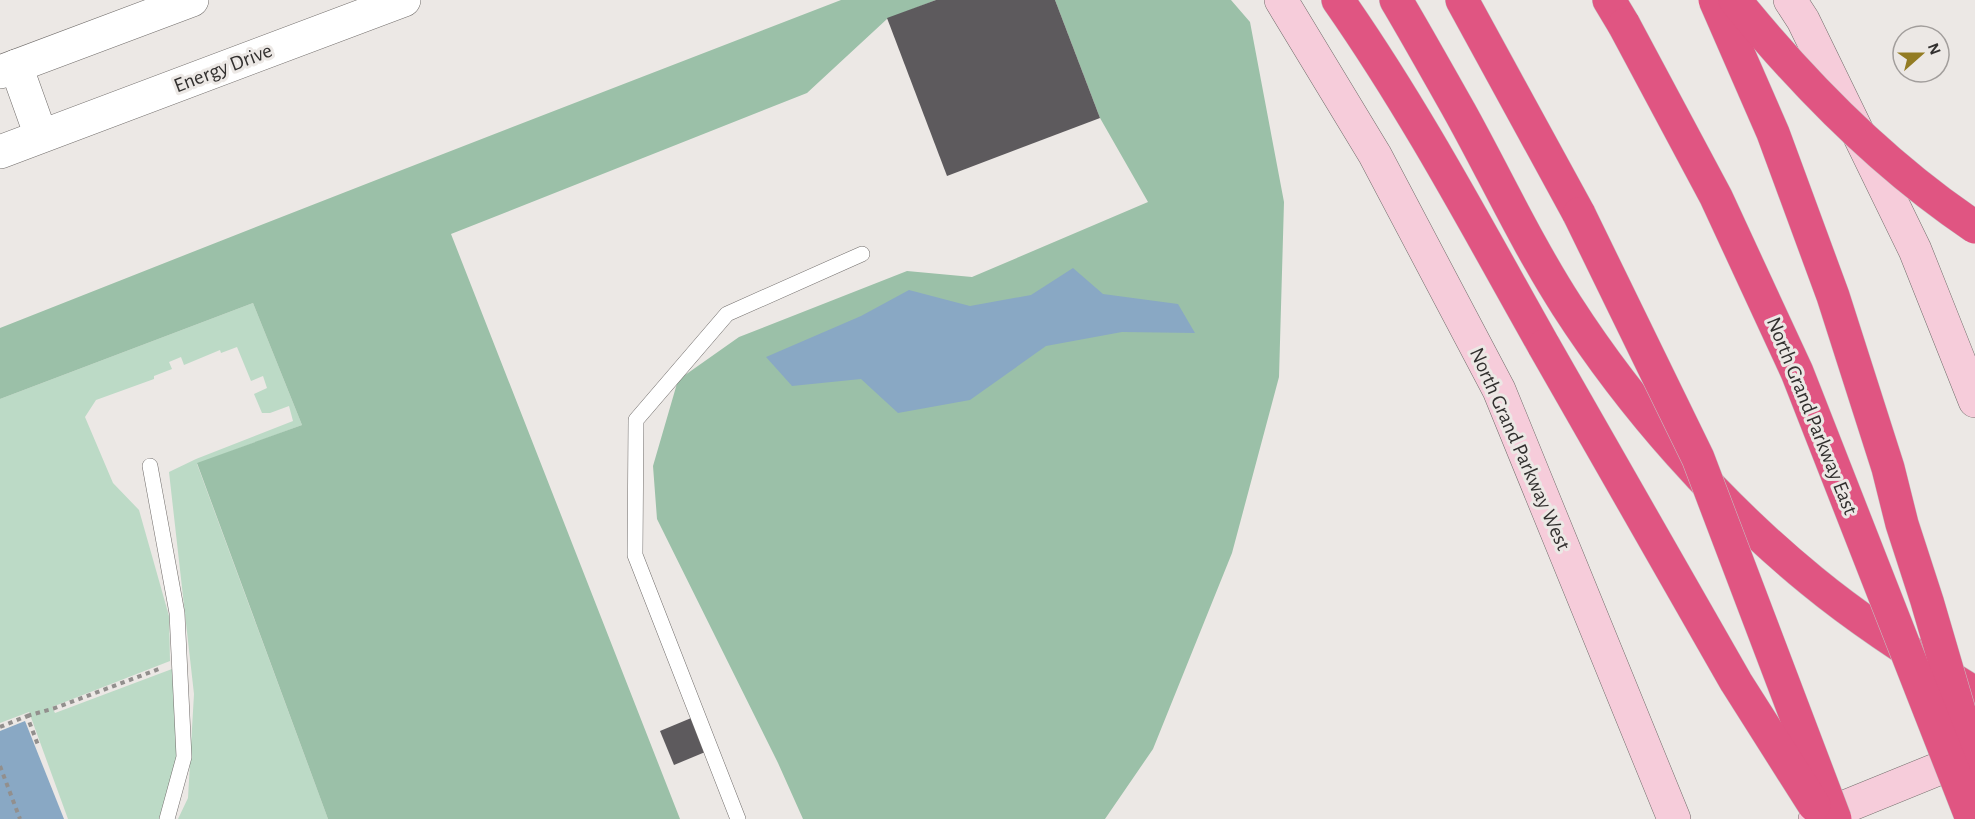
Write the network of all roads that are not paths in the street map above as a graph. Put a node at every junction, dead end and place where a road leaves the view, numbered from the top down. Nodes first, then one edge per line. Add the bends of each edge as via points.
1 (192, 0) edge
2 (404, 0) edge
3 (1281, 0) edge
4 (1338, 0) edge
5 (1396, 0) edge
6 (1461, 0) edge
7 (1715, 0) edge
8 (1734, 0) edge
9 (1790, 0) edge
10 (1617, 12) edge
11 (8, 69) edge
12 (41, 136) junction
13 (0, 152) edge
14 (1975, 227) edge
15 (862, 254) dead end
16 (1975, 401) edge
17 (150, 466) dead end
18 (1975, 693) edge
19 (1975, 754) edge
20 (1975, 765) edge
21 (1675, 818) edge
22 (166, 819) edge
23 (738, 819) edge
24 (1815, 819) edge
25 (1823, 819) edge
26 (1835, 819) edge
27 (1972, 819) edge

1 - 11 street
2 - 12 street, Energy Drive
3 - 21 main road, North Grand Parkway West via 1375,155 1499,390
4 - 25 highway, bridge via 1410,111 1736,682
5 - 18 highway, bridge via 1568,308 1668,440 1716,494 1812,582 1879,632
6 - 26 highway, bridge via 1579,214 1698,458
7 - 20 highway, bridge via 1773,133 1833,296
8 - 14 highway, bridge via 1820,96 1929,193
9 - 16 main road via 1916,250
10 - 27 highway, North Grand Parkway East, bridge via 1716,196 1797,372
11 - 12 street
12 - 13 street, Energy Drive
15 - 23 lane via 727,314 636,420 635,555
17 - 22 lane via 177,613 184,757
19 - 24 main road

